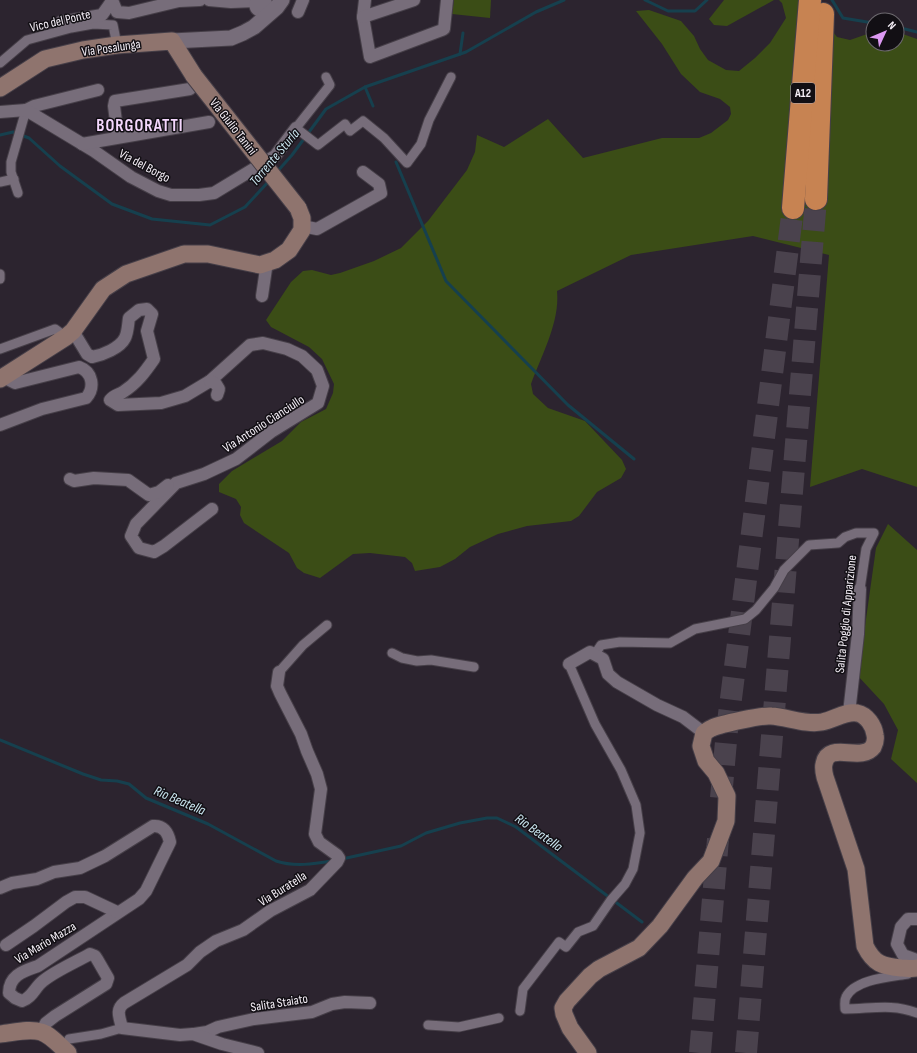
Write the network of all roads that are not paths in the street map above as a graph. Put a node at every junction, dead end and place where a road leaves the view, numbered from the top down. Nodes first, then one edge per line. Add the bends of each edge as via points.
1 (112, 0) edge
2 (200, 0) edge
3 (209, 0) edge
4 (303, 0) edge
5 (365, 0) edge
6 (414, 0) edge
7 (447, 0) edge
8 (810, 0) edge
9 (824, 0) edge
10 (266, 2) edge
11 (298, 12) dead end
12 (363, 17) junction
13 (61, 22) dead end
14 (250, 30) junction
15 (172, 41) junction
16 (117, 45) junction
17 (0, 64) edge
18 (326, 77) dead end
19 (451, 77) dead end
20 (192, 83) junction
21 (0, 88) edge
22 (98, 90) dead end
23 (0, 112) edge
24 (24, 114) junction
25 (208, 122) dead end
26 (296, 128) junction
27 (118, 137) junction
28 (82, 144) junction
29 (363, 172) dead end
30 (14, 179) junction
31 (0, 182) edge
32 (816, 188) tunnel mouth
33 (18, 193) dead end
34 (793, 208) tunnel mouth
35 (302, 226) junction
36 (267, 262) junction
37 (0, 274) edge
38 (0, 279) edge
39 (262, 296) dead end
40 (69, 334) junction
41 (0, 349) edge
42 (2, 378) edge
43 (210, 381) junction
44 (217, 395) dead end
45 (0, 425) edge
46 (204, 474) junction
47 (70, 478) dead end
48 (212, 509) dead end
49 (860, 589) joint
50 (326, 625) dead end
51 (392, 653) dead end
52 (595, 654) junction
53 (569, 664) joint
54 (474, 666) dead end
55 (279, 672) joint
56 (849, 713) junction
57 (704, 733) junction
58 (0, 888) edge
59 (117, 912) junction
60 (917, 920) edge
61 (6, 945) dead end
62 (916, 965) edge
63 (370, 1004) dead end
64 (520, 1011) dead end
65 (917, 1013) edge
66 (499, 1018) dead end
67 (428, 1025) dead end
68 (122, 1028) junction
69 (41, 1032) junction
70 (0, 1034) edge
71 (193, 1034) junction
72 (68, 1046) edge
73 (258, 1053) edge
74 (588, 1053) edge

1 - 2 street via 117,12 128,13 179,1
1 - 13 street via 102,15
3 - 10 street
4 - 11 street
5 - 12 street
6 - 12 street
7 - 12 street via 444,29 370,57
8 - 34 highway, A12
9 - 32 highway, A12
10 - 14 street
10 - 14 street, Via Posalunga via 277,7
14 - 15 street, Via Posalunga via 231,38
15 - 16 main road, Via Posalunga
15 - 20 main road, Via Giulio Tanini
16 - 17 street, Vico del Ponte via 113,25 93,24 28,40
16 - 21 main road, Via Posalunga via 45,59
18 - 26 street, Via del Borgo via 330,85
19 - 26 street via 429,120 421,144 407,162 363,121 350,131 345,124 318,145
20 - 27 street, Via del Borgo via 115,101
20 - 35 main road, Via Giulio Tanini, bridge via 298,208
22 - 24 street via 34,106
23 - 24 street
24 - 28 street, Via del Borgo
24 - 30 street via 11,162
25 - 27 street, Via del Borgo
26 - 28 street, Via del Borgo via 275,156 214,193 199,195 171,195 158,191 131,177
27 - 28 street, Via del Borgo
29 - 35 street via 379,184 380,193 317,229
30 - 31 street
30 - 33 street
35 - 36 main road via 289,250 275,260
36 - 39 street
36 - 40 main road via 260,264 208,254 184,254 126,274 103,289
37 - 38 street
40 - 41 street via 55,329
40 - 42 main road
40 - 43 street, Via Antonio Cianciullo via 87,354 92,357 102,355 119,345 125,338 129,318 139,310 147,309 152,314 147,331 154,359 142,377 123,392 113,396 110,400 118,405 161,403 184,396
42 - 45 street via 15,383 80,367 90,377 92,386 86,398 42,409
43 - 44 street via 219,389
43 - 46 street, Via Antonio Cianciullo via 250,345 263,343 302,356 317,370 323,386 318,403 271,432 236,459
46 - 47 street, Via Antonio Cianciullo via 180,476 160,492 149,495 128,480
46 - 48 street, Via Antonio Cianciullo via 176,483 136,524 131,536 139,548 154,552
49 - 52 street, Salita Poggio di Apparizione via 866,549 874,532 856,532 838,543 809,545 784,570 774,588 745,619 695,629 670,643 620,642 601,645
49 - 56 street, Salita Poggio di Apparizione
50 - 55 street via 303,645
51 - 54 street via 417,661 431,660
52 - 53 street, Salita Poggio di Apparizione via 590,652
52 - 57 street via 603,659 608,674 617,682 683,717
53 - 64 street via 595,724 621,770 636,805 640,833 633,869 624,884 593,926 578,932 566,947 559,942 523,989
55 - 68 street, Via Buratella via 277,686 301,734 321,789 315,834 319,842 339,858 310,890 270,911 243,930 216,941 187,965 124,1003 118,1008
56 - 57 main road via 822,722 770,716 747,719 712,728
56 - 62 main road via 858,713 869,721 874,728 875,744 864,753 834,752 824,764 824,770 856,869 865,946 877,962 886,966
57 - 74 main road via 701,746 706,761 716,772 727,796 726,821 711,861 695,878 660,926 639,948 590,976 567,1001 563,1008 564,1014 570,1028
58 - 59 street, Via Mario Mazza via 12,883 37,880 54,872 80,868 105,856 150,827 164,829 170,842 146,891 139,899
59 - 61 street via 85,897 75,897
59 - 69 street, Via Mario Mazza via 38,966 19,973 12,982 9,992 22,1001 48,978 90,954 97,959 108,978 106,984 55,1016 46,1023
60 - 62 street via 908,919 901,927 898,944 903,955
62 - 65 street via 912,974 881,978 855,986 845,998 845,1009 882,1006
63 - 71 street, Salita Staiato via 332,1004 312,1012 254,1019
66 - 67 street via 459,1027
68 - 71 street via 180,1035
68 - 72 street
69 - 70 main road
69 - 72 main road
71 - 73 street

